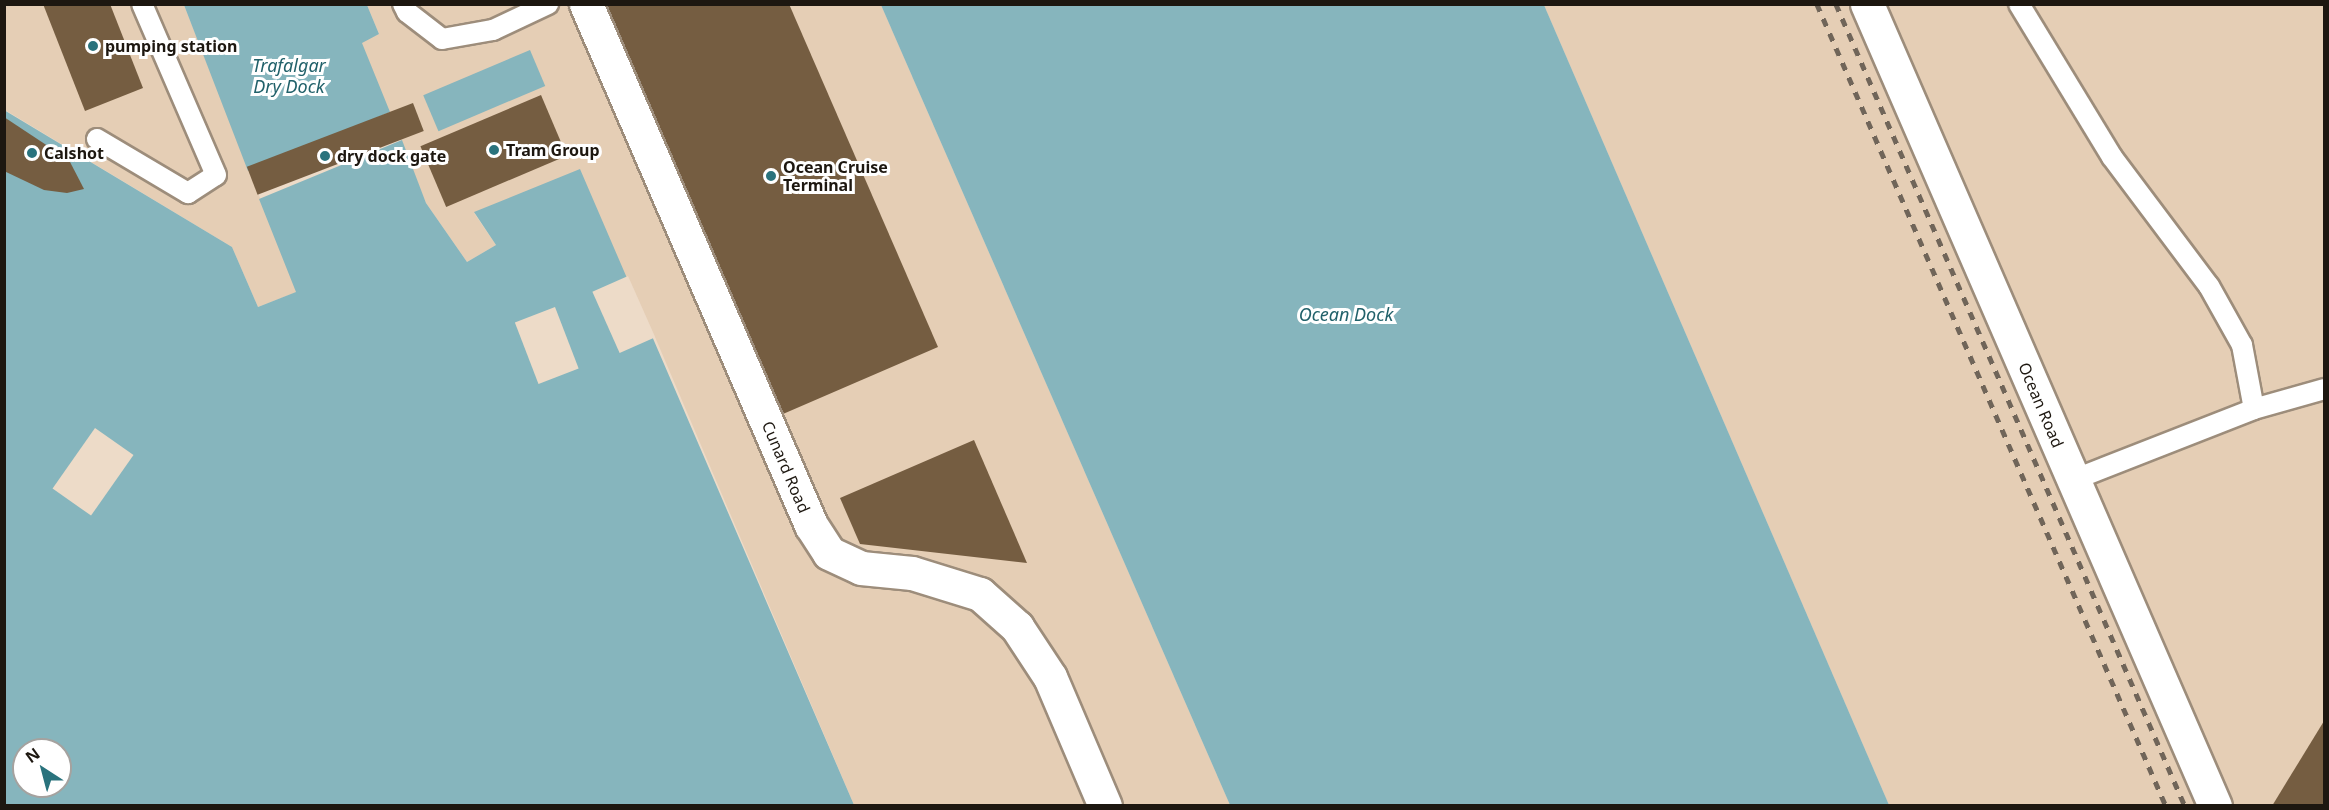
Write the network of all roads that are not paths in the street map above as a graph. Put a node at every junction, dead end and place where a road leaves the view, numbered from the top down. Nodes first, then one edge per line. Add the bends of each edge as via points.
1 (142, 4) edge
2 (403, 4) edge
3 (548, 4) edge
4 (586, 4) edge
5 (1867, 4) edge
6 (2019, 4) edge
7 (98, 139) dead end
8 (2325, 389) edge
9 (2254, 409) junction
10 (2073, 480) junction
11 (1105, 806) edge
12 (2215, 806) edge

1 - 7 lane via 216,176 188,193
2 - 3 lane via 406,12 442,39 493,30
4 - 11 street, Cunard Road via 811,525 829,553 861,568 912,573 980,594 1017,627 1050,677
5 - 10 street, Ocean Road
6 - 9 lane via 2112,157 2209,286 2242,345
8 - 9 lane
9 - 10 lane
10 - 12 street, Ocean Road

